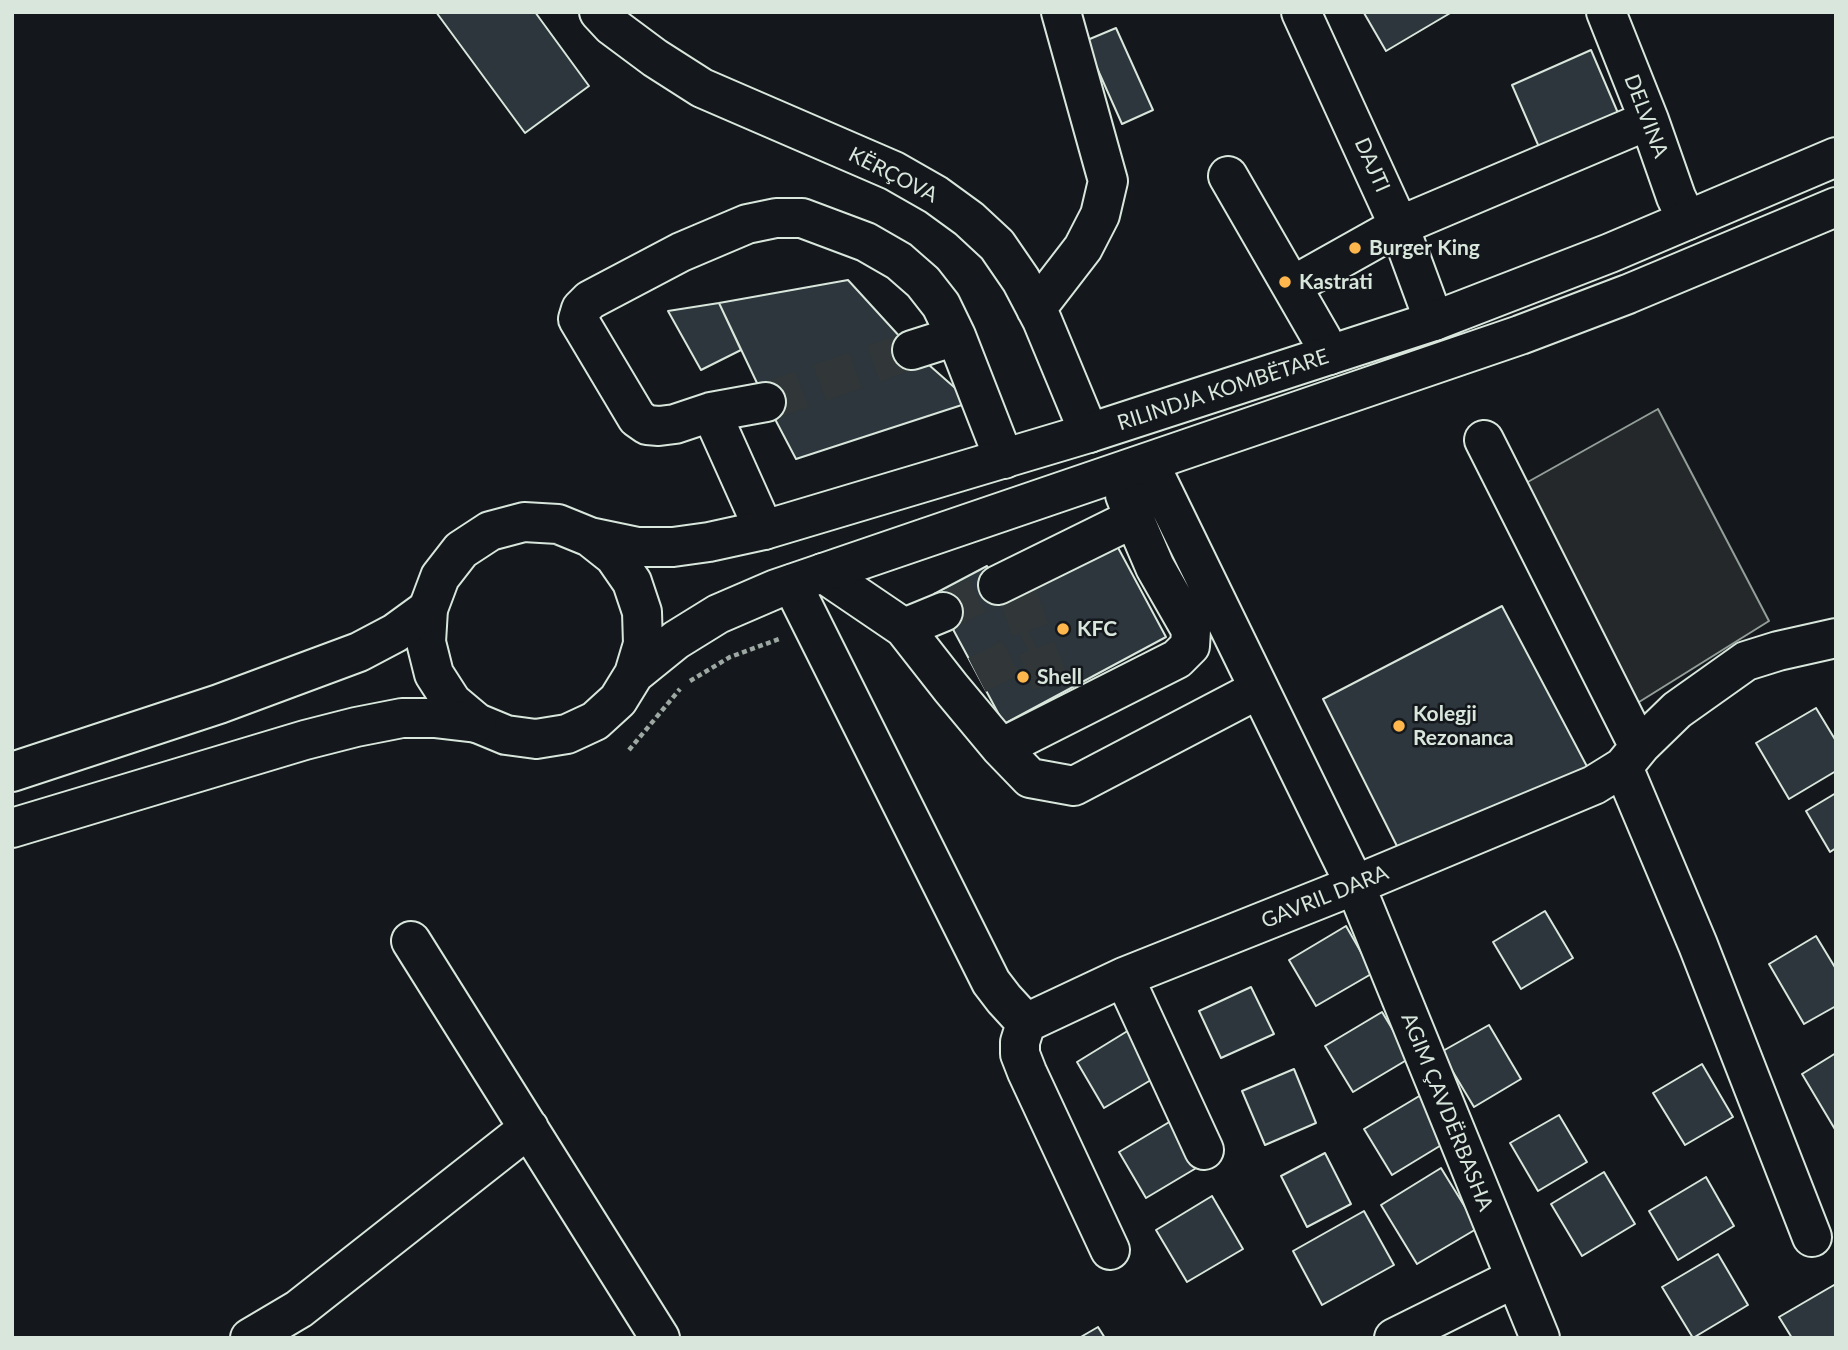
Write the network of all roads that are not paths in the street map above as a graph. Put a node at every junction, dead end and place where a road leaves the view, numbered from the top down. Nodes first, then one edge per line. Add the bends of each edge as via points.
1 (600, 12) edge
2 (1061, 12) edge
3 (1301, 12) edge
4 (1606, 12) edge
5 (1649, 120) junction
6 (1836, 157) edge
7 (1228, 176) dead end
8 (1836, 207) edge
9 (1687, 220) junction
10 (1399, 226) junction
11 (1292, 286) junction
12 (1036, 309) junction
13 (1434, 321) junction
14 (956, 336) junction
15 (912, 350) tunnel mouth
16 (1329, 355) junction
17 (766, 402) tunnel mouth
18 (711, 412) junction
19 (1090, 433) junction
20 (1484, 440) dead end
21 (1004, 459) junction
22 (1134, 467) junction
23 (1134, 518) junction
24 (764, 530) junction
25 (590, 537) junction
26 (807, 579) junction
27 (1011, 585) tunnel mouth
28 (428, 609) junction
29 (943, 612) tunnel mouth
30 (904, 628) junction
31 (1836, 638) edge
32 (634, 674) junction
33 (1259, 689) junction
34 (477, 723) junction
35 (1001, 748) junction
36 (1631, 757) junction
37 (12, 772) edge
38 (12, 828) edge
39 (1355, 886) junction
40 (411, 940) dead end
41 (1124, 977) junction
42 (1026, 1023) junction
43 (528, 1128) junction
44 (1204, 1150) dead end
45 (1812, 1237) dead end
46 (1110, 1250) dead end
47 (1515, 1278) junction
48 (250, 1338) edge
49 (660, 1338) edge
50 (1394, 1338) edge
51 (1540, 1338) edge

1 - 12 main road, KËRÇOVA via 612,26 702,88 894,171 936,195 997,245
2 - 12 main road via 1108,181 1100,215 1083,248
3 - 10 main road, DAJTI
4 - 5 main road, DELVINA
5 - 9 main road, DELVINA
5 - 10 main road
6 - 9 main road, RILINDJA KOMBËTARE
7 - 11 main road
8 - 22 main road, RILINDJA KOMBËTARE via 1520,335
9 - 13 main road, RILINDJA KOMBËTARE
10 - 11 main road
10 - 13 main road, DAJTI
11 - 16 main road
12 - 19 main road, KËRÇOVA
13 - 16 main road, RILINDJA KOMBËTARE
14 - 15 main road
14 - 18 main road via 923,282 866,242 802,218 747,224 681,252 590,300 580,309 578,319 637,418 647,425 675,424
14 - 21 main road
16 - 19 main road, RILINDJA KOMBËTARE
17 - 18 main road
18 - 24 main road
19 - 21 main road, RILINDJA KOMBËTARE
20 - 36 main road
21 - 24 main road, RILINDJA KOMBËTARE
22 - 23 main road
22 - 26 main road, RILINDJA KOMBËTARE
22 - 33 main road, AGIM ÇAVDËRBASHA
23 - 27 main road
23 - 35 main road via 1155,567 1191,630 1190,646 1177,659 1059,707
24 - 25 main road, RILINDJA KOMBËTARE via 673,547 638,547
25 - 28 main road via 558,524 524,522 490,531 461,550 440,577
25 - 32 main road via 614,556 632,582 642,612 643,644
26 - 30 main road
26 - 32 main road, RILINDJA KOMBËTARE via 718,614
26 - 42 main road via 991,982
28 - 34 main road via 426,642 434,674 452,702
28 - 37 main road via 395,633 348,657
29 - 30 main road
30 - 35 main road via 964,682
31 - 36 main road, GAVRIL DARA via 1746,661 1677,710
32 - 34 main road via 618,700 595,721 567,734 536,739 506,735
33 - 35 main road via 1074,786 1030,778
33 - 39 main road, AGIM ÇAVDËRBASHA
34 - 38 main road via 402,718 356,727
36 - 39 main road, GAVRIL DARA via 1594,785
36 - 45 main road via 1698,945
39 - 41 main road, GAVRIL DARA
39 - 47 main road, AGIM ÇAVDËRBASHA
40 - 43 main road
41 - 42 main road, GAVRIL DARA
41 - 44 main road
42 - 46 main road via 1020,1054
43 - 48 main road via 299,1308
43 - 49 main road
47 - 50 main road
47 - 51 main road, AGIM ÇAVDËRBASHA

